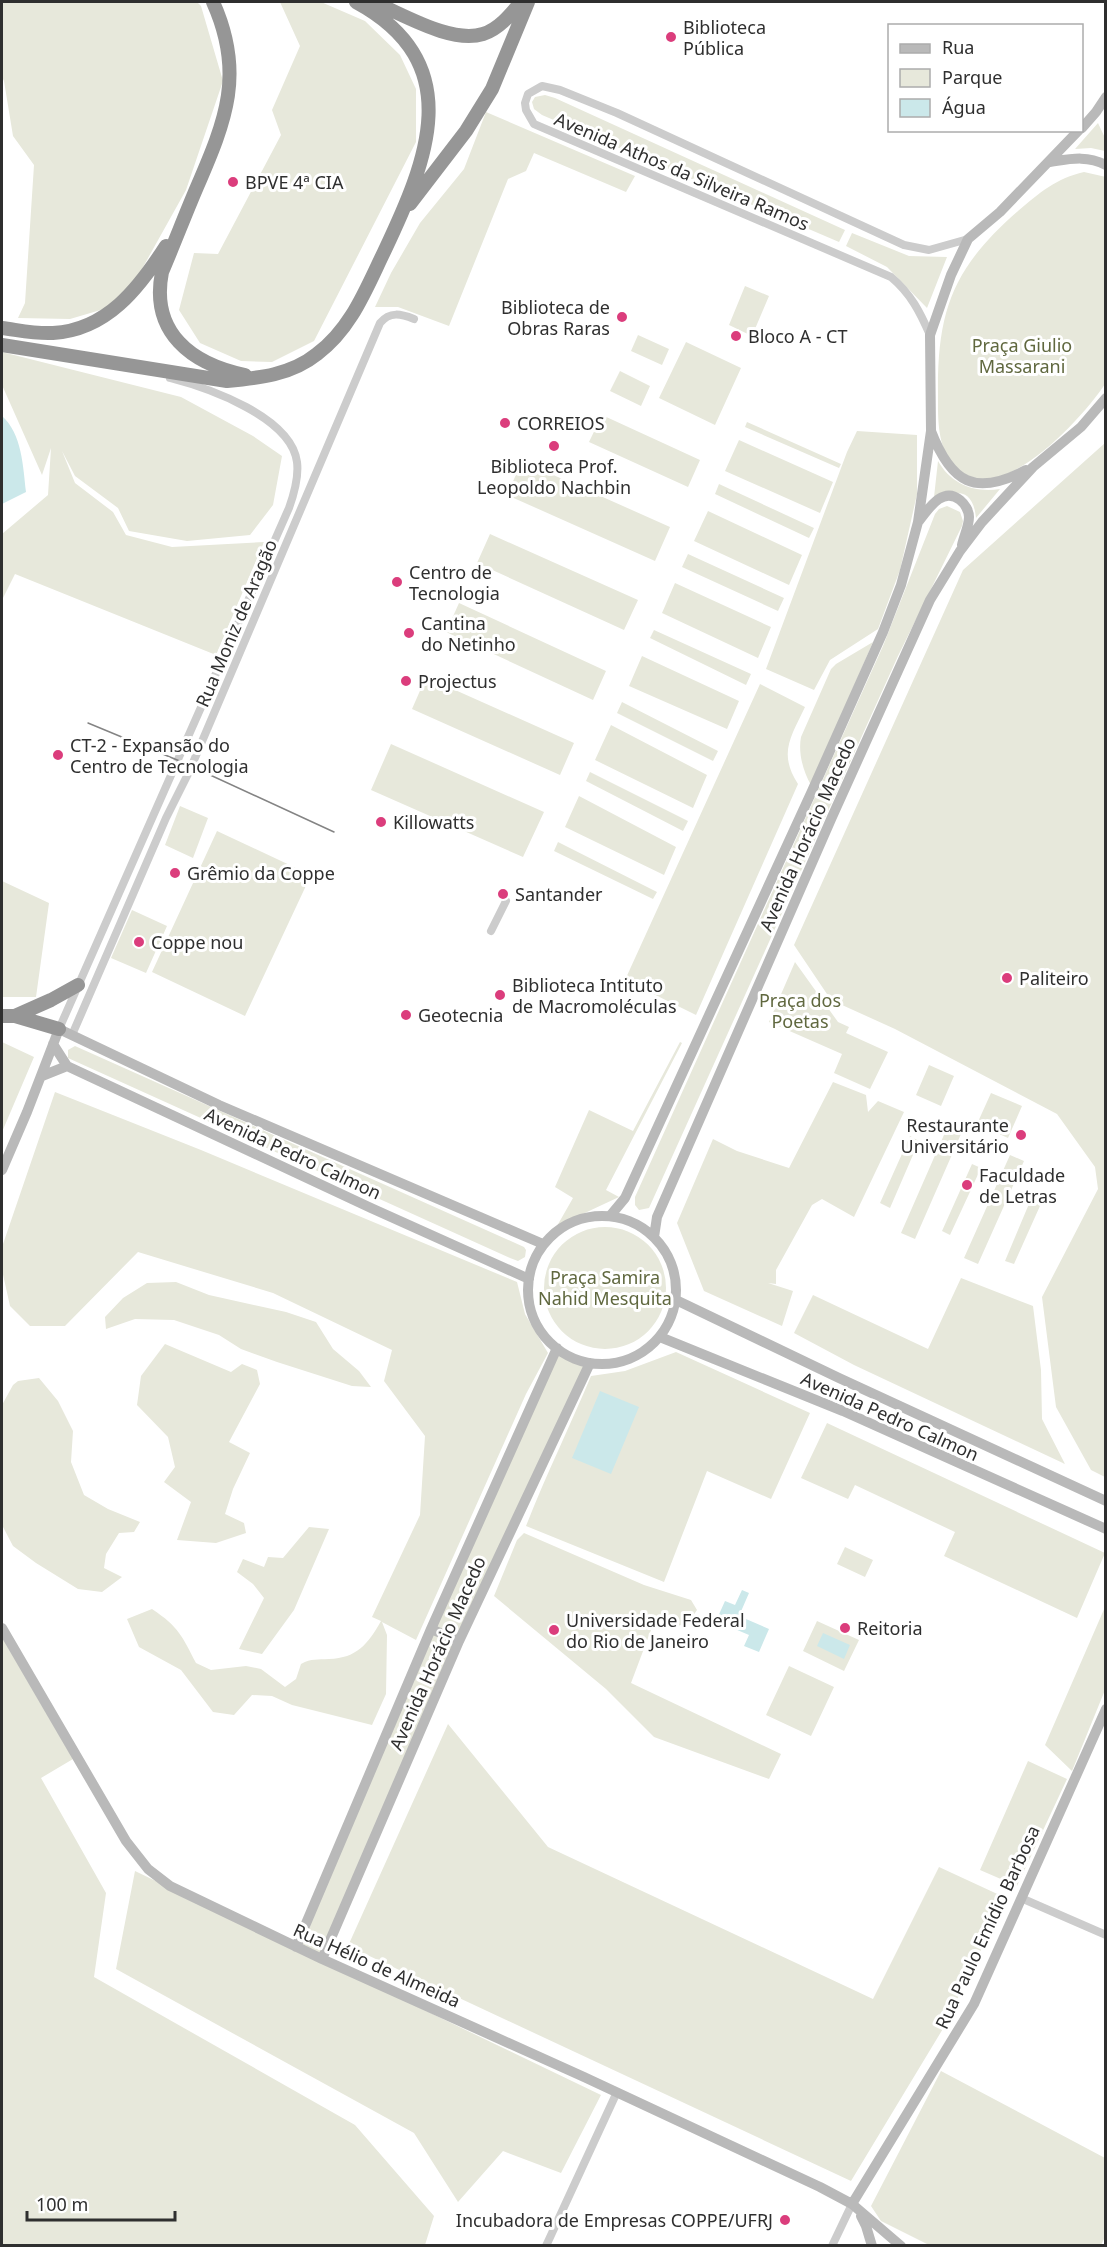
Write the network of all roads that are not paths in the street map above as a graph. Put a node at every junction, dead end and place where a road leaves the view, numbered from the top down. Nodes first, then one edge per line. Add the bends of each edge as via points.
1 (213, 2) edge
2 (356, 2) edge
3 (373, 2) edge
4 (521, 2) edge
5 (528, 2) edge
6 (1106, 98) edge
7 (1083, 126) edge
8 (1077, 132) edge
9 (1050, 162) junction
10 (1106, 165) edge
11 (400, 218) junction
12 (183, 219) junction
13 (968, 239) junction
14 (414, 319) dead end
15 (2, 328) edge
16 (930, 335) junction
17 (2, 345) edge
18 (134, 368) junction
19 (258, 378) junction
20 (1106, 399) edge
21 (931, 431) junction
22 (1033, 467) junction
23 (918, 522) junction
24 (960, 551) junction
25 (506, 901) dead end
26 (491, 931) dead end
27 (78, 985) junction
28 (8, 1016) edge
29 (59, 1029) junction
30 (72, 1035) junction
31 (53, 1044) junction
32 (67, 1066) junction
33 (42, 1076) junction
34 (2, 1170) edge
35 (610, 1216) junction
36 (654, 1238) junction
37 (543, 1244) junction
38 (529, 1278) junction
39 (676, 1300) junction
40 (660, 1337) junction
41 (557, 1348) junction
42 (590, 1363) junction
43 (1106, 1501) edge
44 (1106, 1529) edge
45 (2, 1628) edge
46 (431, 1629) junction
47 (459, 1641) junction
48 (1106, 1709) edge
49 (1021, 1898) junction
50 (1106, 1935) edge
51 (296, 1947) junction
52 (322, 1959) junction
53 (617, 2092) junction
54 (852, 2204) junction
55 (546, 2246) edge
56 (832, 2246) edge
57 (872, 2246) edge
58 (901, 2246) edge

1 - 12 highway via 226,40 230,88 225,116
2 - 11 highway via 401,37 416,58 429,102 426,142
3 - 4 highway via 447,33 469,36 484,34 497,26
5 - 11 highway via 492,89 466,131
6 - 7 street
8 - 9 street
9 - 10 street via 1083,158
9 - 13 street
11 - 19 highway via 342,330 302,364
12 - 15 highway via 146,278 102,318 72,330 33,332
12 - 19 highway via 161,279 168,326 196,358 211,366
13 - 16 street
13 - 16 street, Avenida Athos da Silveira Ramos via 929,250 904,245 560,90 542,86 526,98 527,114 534,124 891,277 918,305
14 - 30 street, Rua Moniz de Aragão via 391,314 380,323
16 - 21 street
17 - 18 highway
18 - 19 highway via 226,381
18 - 27 street, Rua Moniz de Aragão via 201,386 267,419 291,444 297,463 289,508
20 - 22 street via 1081,427
21 - 22 street via 947,464 959,476 973,482 1007,480
21 - 23 street, Avenida Horácio Macedo
22 - 24 street, Avenida Horácio Macedo
23 - 24 street via 941,497 956,497 963,502 969,517
23 - 35 street, Avenida Horácio Macedo via 883,632 625,1198
24 - 36 street, Avenida Horácio Macedo via 930,600 837,806 657,1216
25 - 26 street
27 - 28 highway
27 - 29 street, Rua Moniz de Aragão
28 - 29 highway
29 - 30 street, Avenida Pedro Calmon
29 - 31 street
30 - 37 street, Avenida Pedro Calmon via 219,1105
31 - 32 street
31 - 33 street
32 - 33 street
32 - 38 street, Avenida Pedro Calmon
33 - 34 street
35 - 36 street via 635,1224
35 - 37 street via 572,1222
36 - 39 street via 668,1256 675,1277
37 - 38 street
38 - 41 street via 534,1317
39 - 40 street
39 - 43 street, Avenida Pedro Calmon
40 - 42 street via 628,1360
40 - 44 street, Avenida Pedro Calmon via 843,1411
41 - 42 street
41 - 46 street, Avenida Horácio Macedo
42 - 47 street, Avenida Horácio Macedo
45 - 51 street, Rua Hélio de Almeida via 126,1841 148,1869 170,1886
46 - 47 street
46 - 51 street, Avenida Horácio Macedo
47 - 52 street, Avenida Horácio Macedo
48 - 49 street, Rua Paulo Emídio Barbosa
49 - 50 street
49 - 54 street, Rua Paulo Emídio Barbosa via 974,2004
51 - 52 street, Rua Hélio de Almeida
52 - 53 street, Rua Hélio de Almeida
53 - 54 street, Rua Hélio de Almeida
53 - 55 street
54 - 56 street, Rua Paulo Emídio Barbosa
54 - 57 street via 866,2226
54 - 58 street, Rua Hélio de Almeida

